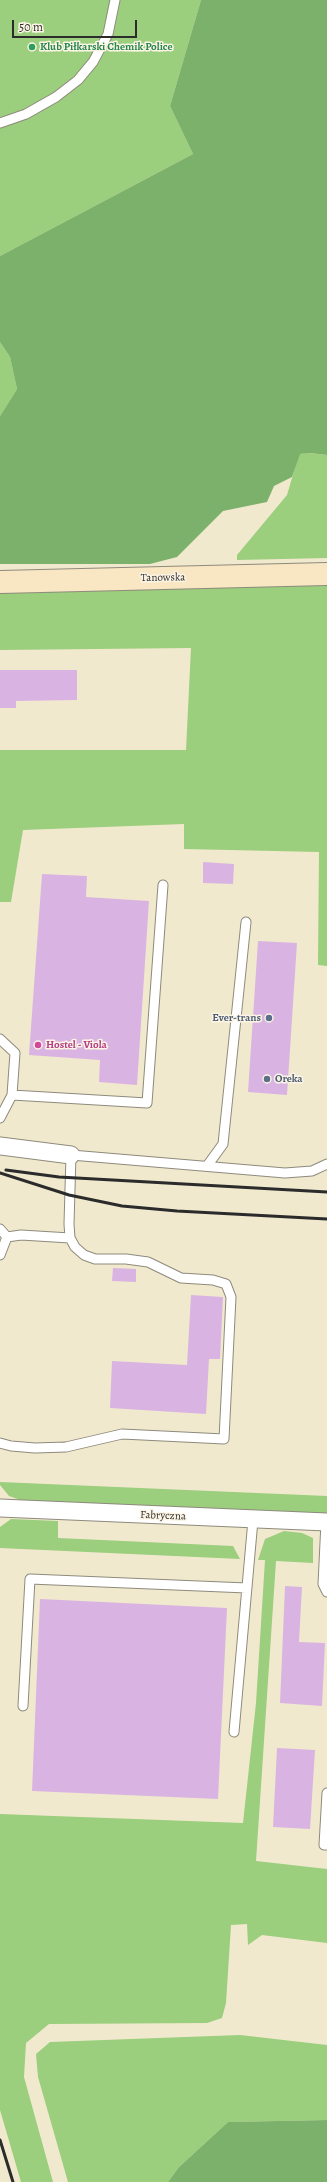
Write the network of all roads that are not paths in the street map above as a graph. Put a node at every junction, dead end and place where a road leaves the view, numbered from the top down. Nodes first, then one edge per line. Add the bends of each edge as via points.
1 (115, 0) edge
2 (0, 123) edge
3 (327, 574) edge
4 (0, 582) edge
5 (163, 886) dead end
6 (246, 922) dead end
7 (0, 1039) edge
8 (12, 1095) junction
9 (0, 1118) edge
10 (0, 1146) edge
11 (71, 1155) junction
12 (327, 1164) edge
13 (208, 1166) junction
14 (0, 1229) edge
15 (7, 1237) junction
16 (70, 1238) junction
17 (0, 1255) edge
18 (0, 1442) edge
19 (0, 1508) edge
20 (253, 1520) junction
21 (326, 1522) edge
22 (247, 1588) junction
23 (327, 1592) edge
24 (23, 1706) dead end
25 (234, 1732) dead end
26 (327, 1792) edge
27 (327, 1845) edge

1 - 2 lane via 108,34 93,62 78,80 56,97 26,114
3 - 4 main road, Tanowska
5 - 8 lane via 147,1103
6 - 13 lane via 223,1144
7 - 8 lane via 15,1053
8 - 9 lane
10 - 11 street
11 - 13 lane
11 - 16 lane via 68,1209
12 - 13 lane via 312,1171 285,1173
14 - 15 lane
15 - 16 lane via 21,1235
15 - 17 lane
16 - 18 lane via 84,1255 95,1259 148,1262 182,1278 213,1280 226,1284 231,1297 224,1439 122,1434 66,1447 35,1448 11,1446
19 - 20 street, Fabryczna
20 - 21 street, Fabryczna
20 - 22 lane
21 - 23 lane via 323,1584
22 - 24 lane via 30,1579
22 - 25 lane
26 - 27 lane via 324,1845

